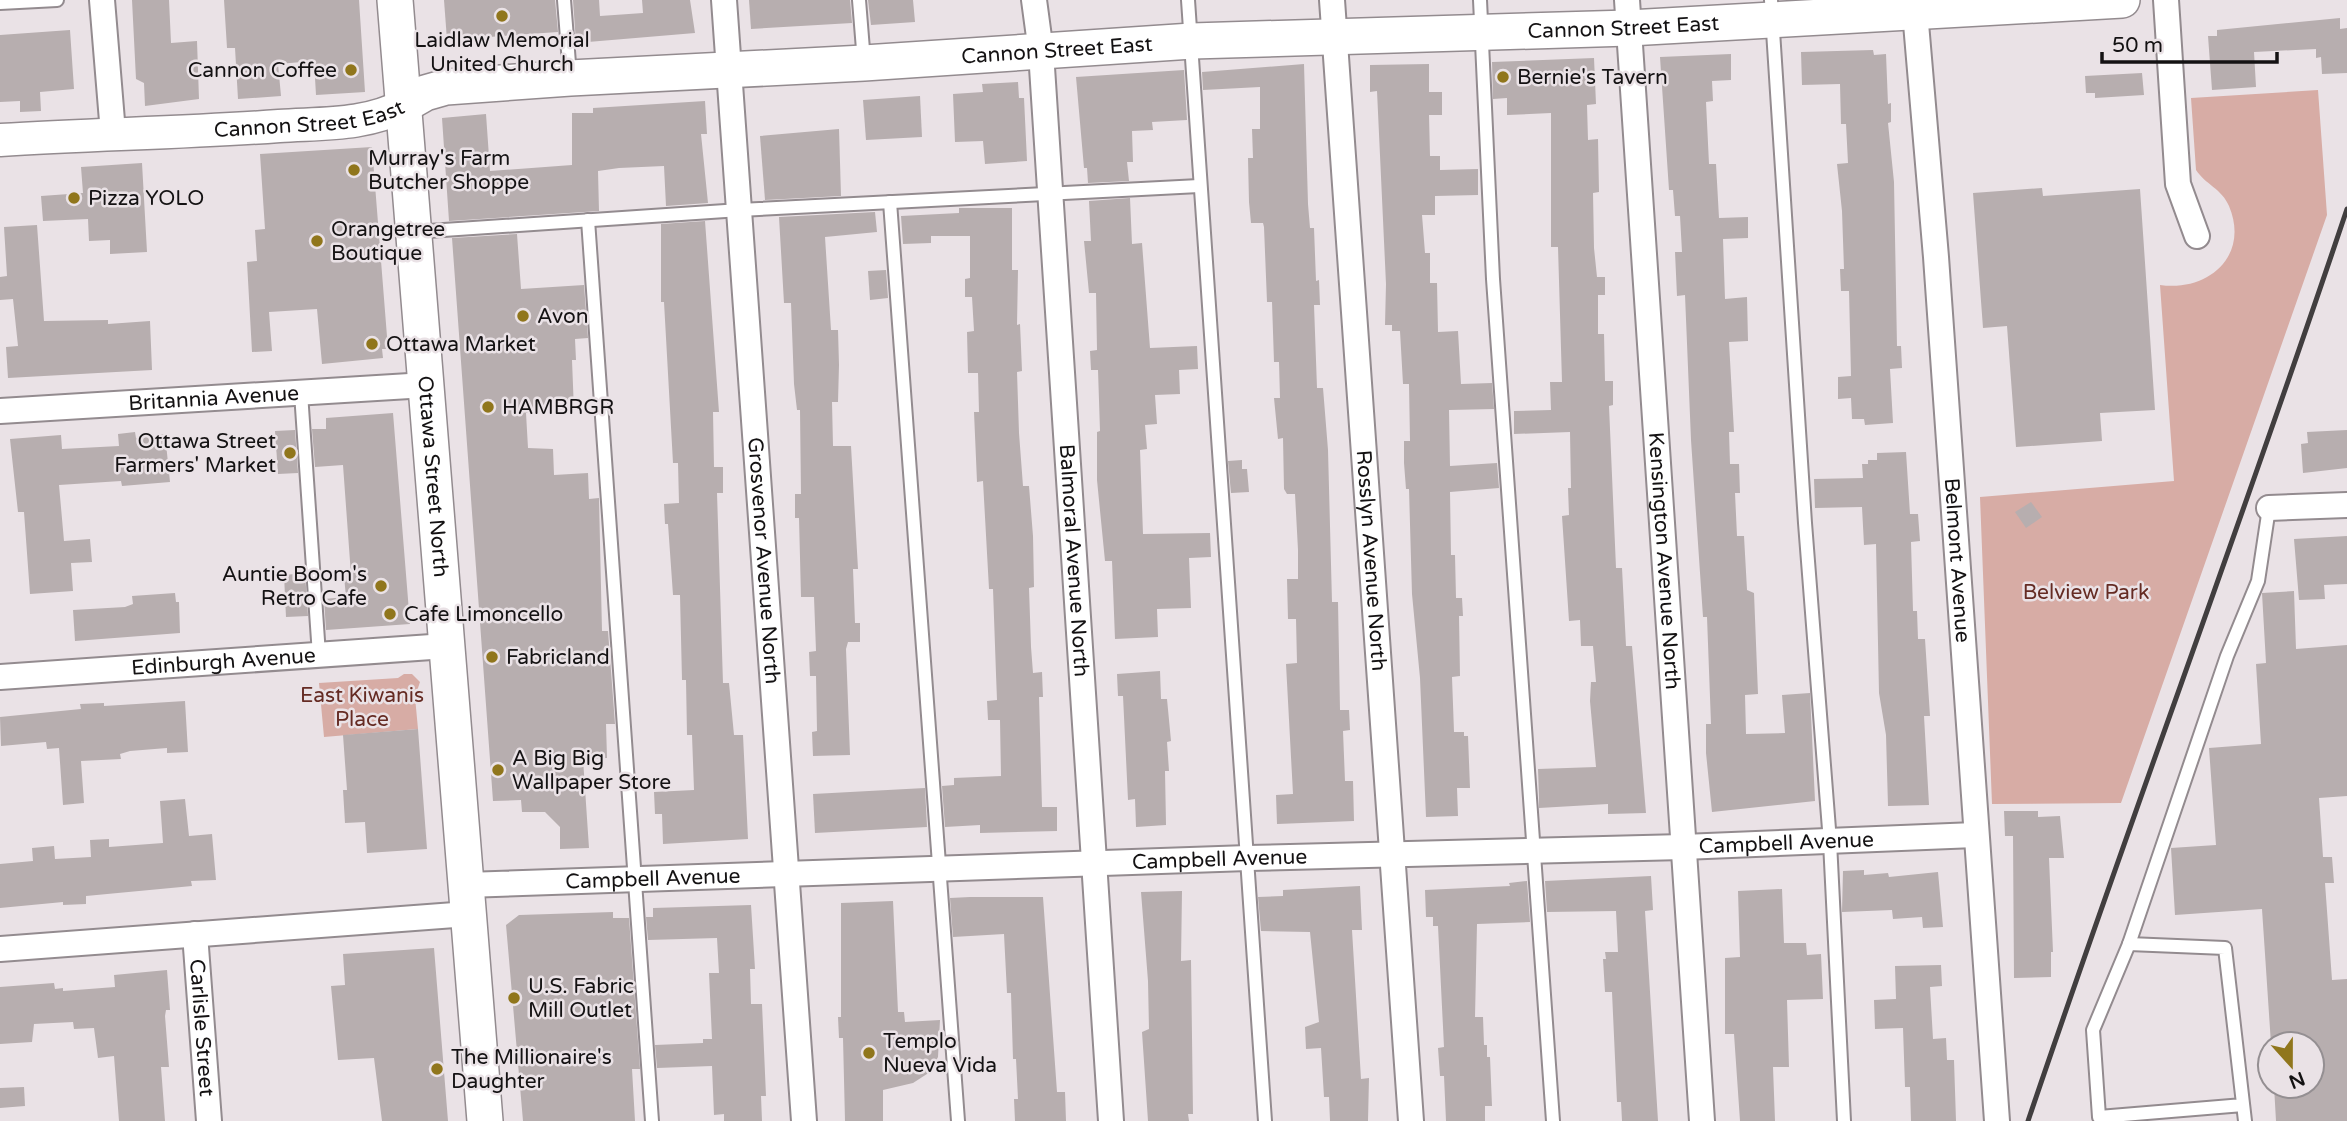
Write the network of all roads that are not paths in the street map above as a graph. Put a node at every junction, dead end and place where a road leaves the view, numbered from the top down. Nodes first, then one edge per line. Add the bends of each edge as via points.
1 (57, 0) edge
2 (102, 0) edge
3 (395, 0) edge
4 (564, 0) edge
5 (724, 0) edge
6 (859, 0) edge
7 (1034, 0) edge
8 (1188, 0) edge
9 (1332, 0) edge
10 (2122, 0) edge
11 (2166, 0) edge
12 (0, 3) edge
13 (1914, 7) edge
14 (1771, 11) edge
15 (1628, 14) edge
16 (1482, 16) edge
17 (1334, 37) junction
18 (1192, 41) junction
19 (1041, 52) junction
20 (864, 63) junction
21 (729, 69) junction
22 (570, 78) junction
23 (404, 105) junction
24 (113, 133) junction
25 (0, 141) edge
26 (1199, 186) junction
27 (1049, 195) junction
28 (890, 202) junction
29 (740, 210) junction
30 (588, 220) junction
31 (414, 232) junction
32 (2197, 236) dead end
33 (426, 385) junction
34 (301, 393) junction
35 (0, 411) edge
36 (2347, 505) edge
37 (2269, 508) joint
38 (446, 646) junction
39 (319, 654) junction
40 (0, 677) edge
41 (1975, 835) junction
42 (1830, 842) junction
43 (1683, 847) junction
44 (1534, 852) junction
45 (1394, 855) junction
46 (1248, 858) junction
47 (1093, 863) junction
48 (940, 867) junction
49 (786, 873) junction
50 (635, 877) junction
51 (467, 900) junction
52 (195, 934) junction
53 (2129, 944) junction
54 (0, 949) edge
55 (2243, 1105) junction
56 (209, 1121) edge
57 (485, 1121) edge
58 (652, 1121) edge
59 (804, 1121) edge
60 (958, 1121) edge
61 (1111, 1121) edge
62 (1265, 1121) edge
63 (1410, 1121) edge
64 (1553, 1121) edge
65 (1702, 1121) edge
66 (1844, 1121) edge
67 (1997, 1121) edge
68 (2245, 1121) edge

1 - 12 lane
2 - 24 street
3 - 23 main road, Ottawa Street North
4 - 22 lane
5 - 21 street, Grosvenor Avenue North
6 - 20 lane
7 - 19 street, Balmoral Avenue North
8 - 18 lane
9 - 17 street, Rosslyn Avenue North
10 - 13 main road, Cannon Street East
11 - 32 street via 2178,184
13 - 14 main road, Cannon Street East
13 - 41 street, Belmont Avenue via 1936,257
14 - 15 main road, Cannon Street East
14 - 42 lane
15 - 16 main road, Cannon Street East
15 - 43 street, Kensington Avenue North
16 - 17 main road, Cannon Street East
16 - 44 lane via 1493,279
17 - 18 main road, Cannon Street East
17 - 45 street, Rosslyn Avenue North
18 - 19 main road, Cannon Street East
18 - 26 lane
19 - 20 main road, Cannon Street East
19 - 27 street, Balmoral Avenue North
20 - 21 main road, Cannon Street East
21 - 22 main road, Cannon Street East
21 - 29 street, Grosvenor Avenue North
22 - 23 main road, Cannon Street East via 446,88
23 - 24 street, Cannon Street East via 370,119 172,134
23 - 31 main road, Ottawa Street North
24 - 25 street, Cannon Street East
26 - 27 lane
26 - 46 lane
27 - 28 lane
27 - 47 street, Balmoral Avenue North
28 - 29 lane
28 - 48 lane
29 - 30 lane
29 - 49 street, Grosvenor Avenue North
30 - 31 lane
30 - 50 lane
31 - 33 main road, Ottawa Street North
33 - 34 street, Britannia Avenue
33 - 38 main road, Ottawa Street North
34 - 35 street, Britannia Avenue
34 - 39 lane
36 - 37 street
37 - 53 lane via 2258,581 2214,691
38 - 39 street, Edinburgh Avenue
38 - 51 main road, Ottawa Street North
39 - 40 street, Edinburgh Avenue
41 - 42 street, Campbell Avenue
41 - 67 street, Belmont Avenue
42 - 43 street, Campbell Avenue
42 - 66 lane
43 - 44 street, Campbell Avenue
43 - 65 street, Kensington Avenue North
44 - 45 street, Campbell Avenue
44 - 64 lane
45 - 46 street, Campbell Avenue
45 - 63 street, Rosslyn Avenue North
46 - 47 street, Campbell Avenue
46 - 62 lane
47 - 48 street, Campbell Avenue
47 - 61 street, Balmoral Avenue North
48 - 49 street, Campbell Avenue
48 - 60 lane
49 - 50 street, Campbell Avenue
49 - 59 street, Grosvenor Avenue North
50 - 51 street, Campbell Avenue
50 - 58 lane
51 - 52 street, Campbell Avenue
51 - 57 main road, Ottawa Street North
52 - 54 street, Campbell Avenue
52 - 56 street, Carlisle Street
53 - 55 lane via 2225,948
53 - 55 lane via 2093,1030 2099,1117
55 - 68 lane

